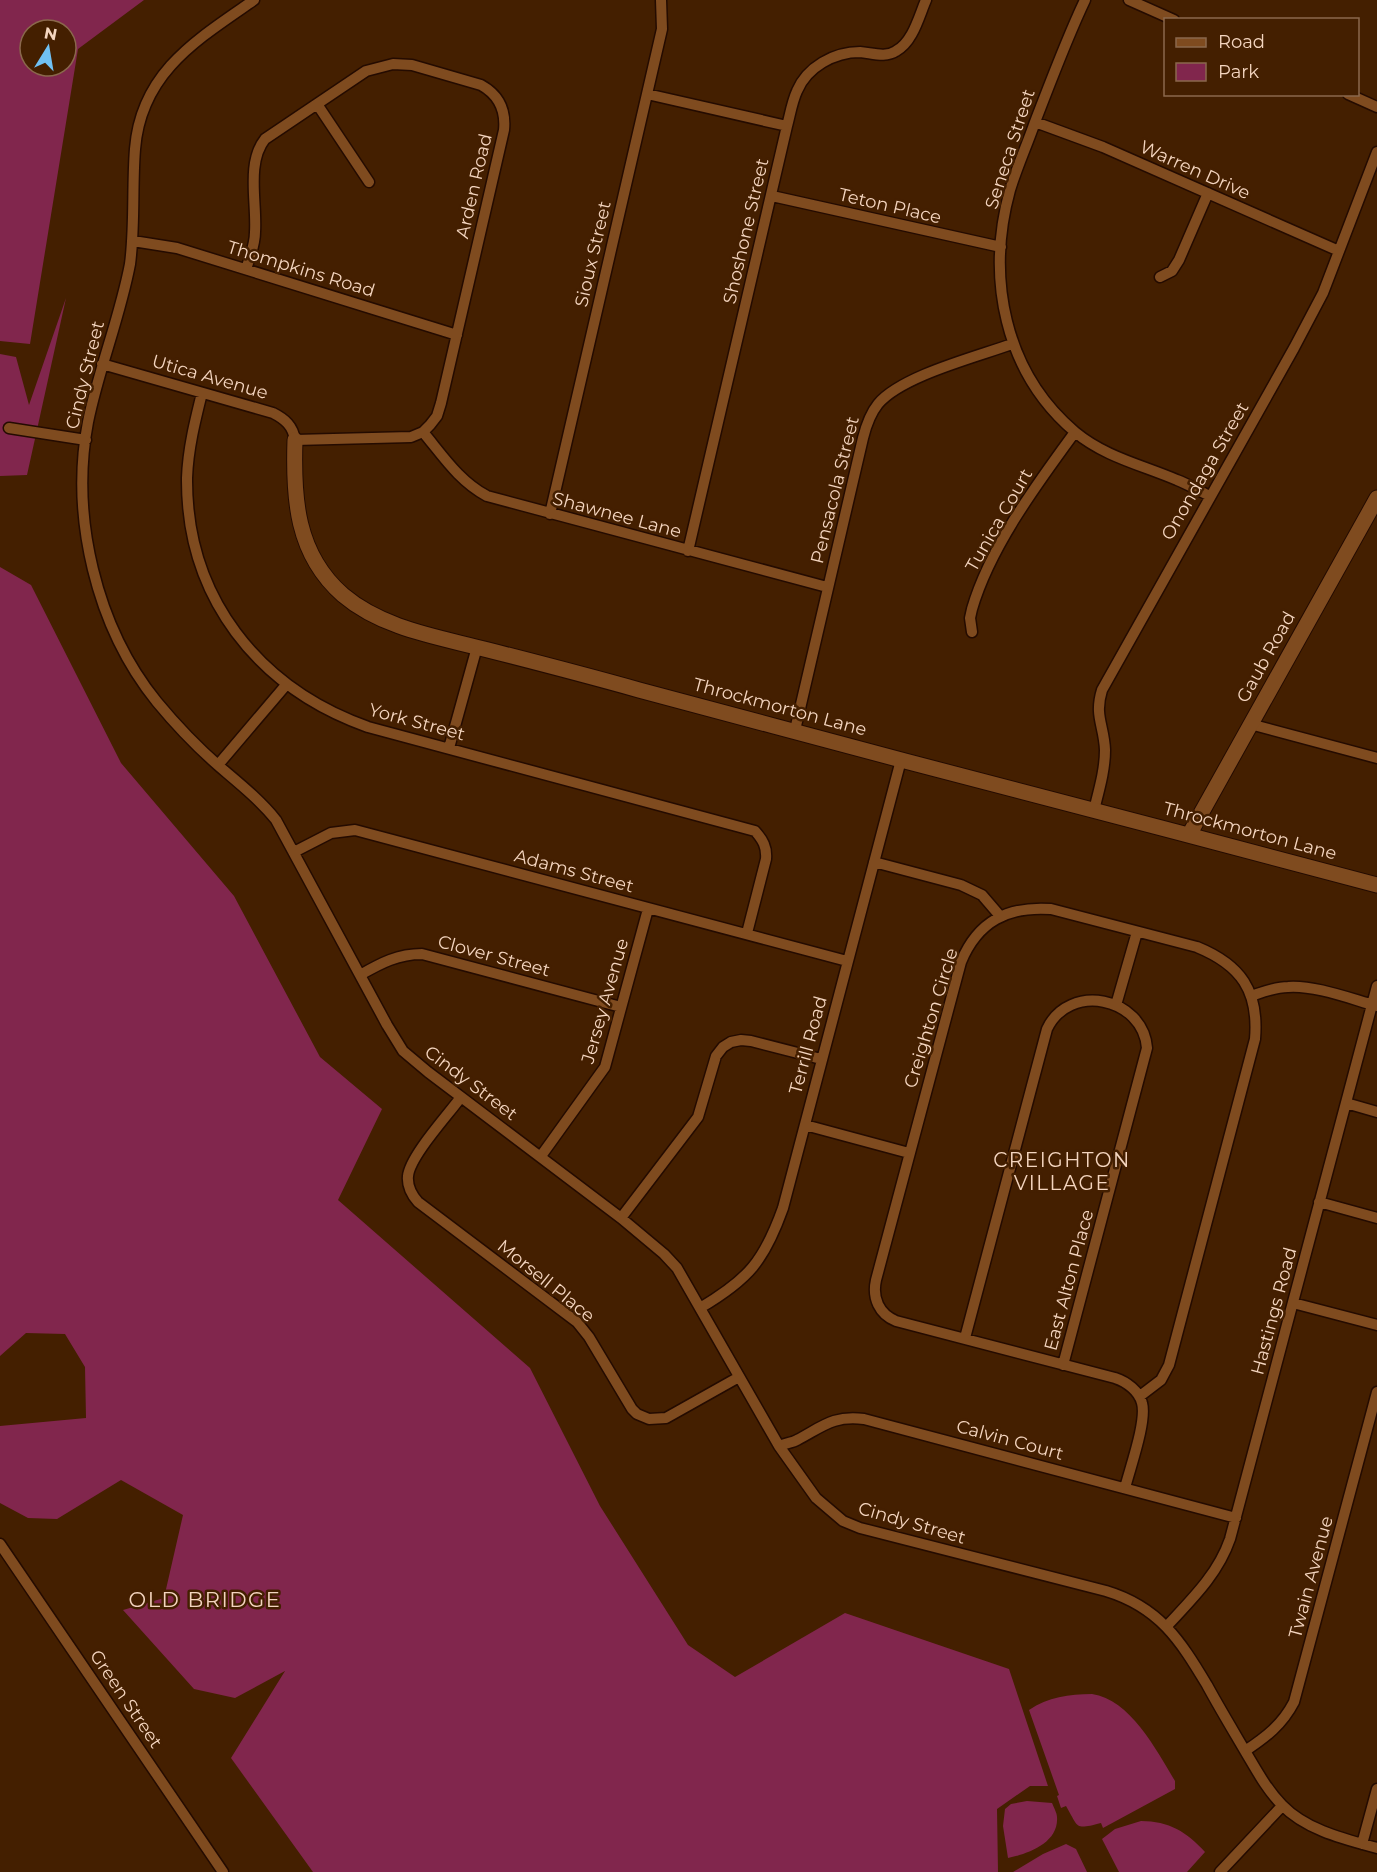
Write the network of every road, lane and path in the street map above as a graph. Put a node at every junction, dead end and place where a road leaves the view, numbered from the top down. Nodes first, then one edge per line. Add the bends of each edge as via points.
1 (254, 0) edge
2 (661, 0) edge
3 (926, 0) edge
4 (1085, 0) edge
5 (1129, 0) edge
6 (1170, 18) edge
7 (647, 94) junction
8 (1352, 96) edge
9 (317, 104) junction
10 (1377, 107) edge
11 (1035, 122) junction
12 (787, 126) junction
13 (1377, 152) edge
14 (369, 182) dead end
15 (1208, 193) junction
16 (772, 196) junction
17 (133, 241) junction
18 (1001, 247) junction
19 (1339, 251) junction
20 (246, 269) junction
21 (1160, 277) dead end
22 (457, 335) junction
23 (1012, 344) junction
24 (102, 364) junction
25 (202, 393) junction
26 (9, 428) dead end
27 (423, 432) junction
28 (1076, 432) junction
29 (86, 440) junction
30 (295, 440) junction
31 (1209, 496) junction
32 (1377, 498) edge
33 (550, 514) junction
34 (688, 551) junction
35 (827, 587) junction
36 (972, 632) dead end
37 (477, 647) junction
38 (286, 685) junction
39 (1250, 724) junction
40 (795, 730) junction
41 (449, 748) junction
42 (1377, 758) edge
43 (901, 760) junction
44 (218, 765) junction
45 (1094, 810) junction
46 (1189, 835) junction
47 (294, 852) junction
48 (874, 862) junction
49 (1377, 885) edge
50 (648, 909) junction
51 (1000, 916) junction
52 (1137, 932) junction
53 (747, 933) junction
54 (847, 961) junction
55 (360, 975) junction
56 (1377, 986) edge
57 (1251, 996) junction
58 (1116, 1005) junction
59 (1375, 1005) edge
60 (621, 1007) junction
61 (821, 1059) junction
62 (460, 1097) junction
63 (1346, 1103) junction
64 (1377, 1112) edge
65 (805, 1125) junction
66 (909, 1153) junction
67 (541, 1156) junction
68 (1319, 1202) junction
69 (621, 1218) junction
70 (1377, 1218) edge
71 (1293, 1303) junction
72 (700, 1308) junction
73 (1377, 1325) edge
74 (965, 1338) junction
75 (1063, 1365) junction
76 (739, 1377) junction
77 (1377, 1392) edge
78 (1140, 1396) junction
79 (779, 1446) junction
80 (1125, 1488) junction
81 (1236, 1518) junction
82 (0, 1544) edge
83 (1167, 1626) junction
84 (1245, 1751) junction
85 (1377, 1789) edge
86 (1282, 1806) junction
87 (1362, 1844) junction
88 (1377, 1848) edge
89 (224, 1872) edge
90 (1220, 1872) edge

1 - 17 street, Cindy Street via 183,51 153,90 136,137
2 - 7 street, Sioux Street via 662,29
3 - 12 street, Shoshone Street via 909,37 894,53 846,53 812,71 797,90
4 - 11 street, Seneca Street
5 - 6 street
7 - 12 street
7 - 33 street, Sioux Street
8 - 10 street
9 - 14 street
9 - 20 street, Arden Road via 265,139 257,152 255,238
9 - 22 street, Arden Road via 366,71 403,63 481,86 498,100 504,111 504,130
11 - 15 street, Warren Drive
11 - 18 street, Seneca Street via 1010,191
12 - 16 street, Shoshone Street
13 - 19 street, Onondaga Street
15 - 19 street, Warren Drive
15 - 21 street via 1179,260 1172,271
16 - 18 street, Teton Place
16 - 34 street, Shoshone Street
17 - 20 street, Thompkins Road via 177,248
17 - 24 street, Cindy Street via 125,289
18 - 23 street, Seneca Street via 1002,296
19 - 31 street, Onondaga Street via 1323,293 1294,348
20 - 22 street, Thompkins Road
22 - 27 street, Arden Road via 437,416
23 - 28 street, Seneca Street via 1047,403
23 - 35 street, Pensacola Street via 910,380 878,403 863,438
24 - 25 street, Utica Avenue
24 - 29 street, Cindy Street
25 - 30 street, Utica Avenue via 273,412 290,425
25 - 38 street, York Street via 187,476 194,540 219,608 249,649
26 - 29 street
27 - 30 street via 403,438
27 - 33 street, Shawnee Lane via 459,477 473,488
28 - 31 street, Seneca Street via 1109,453
28 - 36 street, Tunica Court via 1035,488 994,557 974,601
29 - 44 street, Cindy Street via 86,520 94,569 109,617 129,660 155,700
30 - 37 street, Throckmorton Lane via 294,487 300,525 331,583 381,619
31 - 45 street, Onondaga Street via 1102,690 1098,713 1105,758
32 - 39 street, Gaub Road
33 - 34 street, Shawnee Lane
34 - 35 street, Shawnee Lane
35 - 40 street, Pensacola Street
37 - 40 street, Throckmorton Lane
37 - 41 street
38 - 41 street, York Street via 351,722
38 - 44 street
39 - 42 street
39 - 46 street, Gaub Road
40 - 43 street, Throckmorton Lane
41 - 53 street, York Street via 755,831 762,839 766,859
43 - 45 street, Throckmorton Lane
43 - 48 street, Terrill Road
44 - 47 street, Cindy Street via 263,804
45 - 46 street, Throckmorton Lane
46 - 49 street, Throckmorton Lane
47 - 50 street, Adams Street via 331,833 354,830
47 - 55 street, Cindy Street
48 - 51 street via 961,885 982,895
48 - 54 street, Terrill Road
50 - 53 street, Adams Street
50 - 60 street, Jersey Avenue
51 - 52 street, Creighton Circle via 1026,909 1051,909
51 - 66 street, Creighton Circle via 974,938 961,962
52 - 57 street, Creighton Circle via 1218,956 1233,968
52 - 58 street
53 - 54 street, Adams Street
54 - 61 street, Terrill Road
55 - 60 street, Clover Street via 386,960 422,954
55 - 62 street, Cindy Street via 403,1051
56 - 59 street, Hastings Road
57 - 59 street via 1290,986
57 - 78 street, Creighton Circle via 1255,1039 1169,1365 1161,1380
58 - 74 street via 1071,1003 1057,1013 1047,1029
58 - 75 street, East Alton Place via 1139,1022 1147,1048
59 - 63 street, Hastings Road
60 - 67 street, Jersey Avenue via 605,1067
61 - 65 street, Terrill Road
61 - 69 street via 751,1041 731,1042 723,1047 712,1065 698,1117
62 - 67 street, Cindy Street
62 - 76 street, Morsell Place via 411,1166 408,1184 418,1202 577,1322 637,1414 655,1420 666,1418
63 - 64 street
63 - 68 street, Hastings Road
65 - 66 street
65 - 72 street, Terrill Road via 783,1208 768,1246 738,1283
66 - 74 street, Creighton Circle via 876,1280 875,1298 890,1318
67 - 69 street, Cindy Street
68 - 70 street
68 - 71 street, Hastings Road
69 - 72 street, Cindy Street via 664,1254
71 - 73 street
71 - 81 street, Hastings Road
72 - 76 street, Cindy Street
74 - 75 street, Creighton Circle
75 - 78 street, Creighton Circle via 1122,1381
76 - 79 street, Cindy Street
77 - 84 street, Twain Avenue via 1294,1702 1276,1729
78 - 80 street via 1143,1416
79 - 80 street, Calvin Court via 795,1442 833,1420 854,1418
79 - 83 street, Cindy Street via 816,1498 843,1521 1117,1595 1140,1605
80 - 81 street, Calvin Court
81 - 83 street, Hastings Road via 1226,1551 1211,1578
82 - 89 street, Green Street
83 - 84 street, Cindy Street via 1187,1652
84 - 86 street, Cindy Street
85 - 87 street
86 - 87 street, Cindy Street via 1315,1827
86 - 90 street
87 - 88 street, Cindy Street

